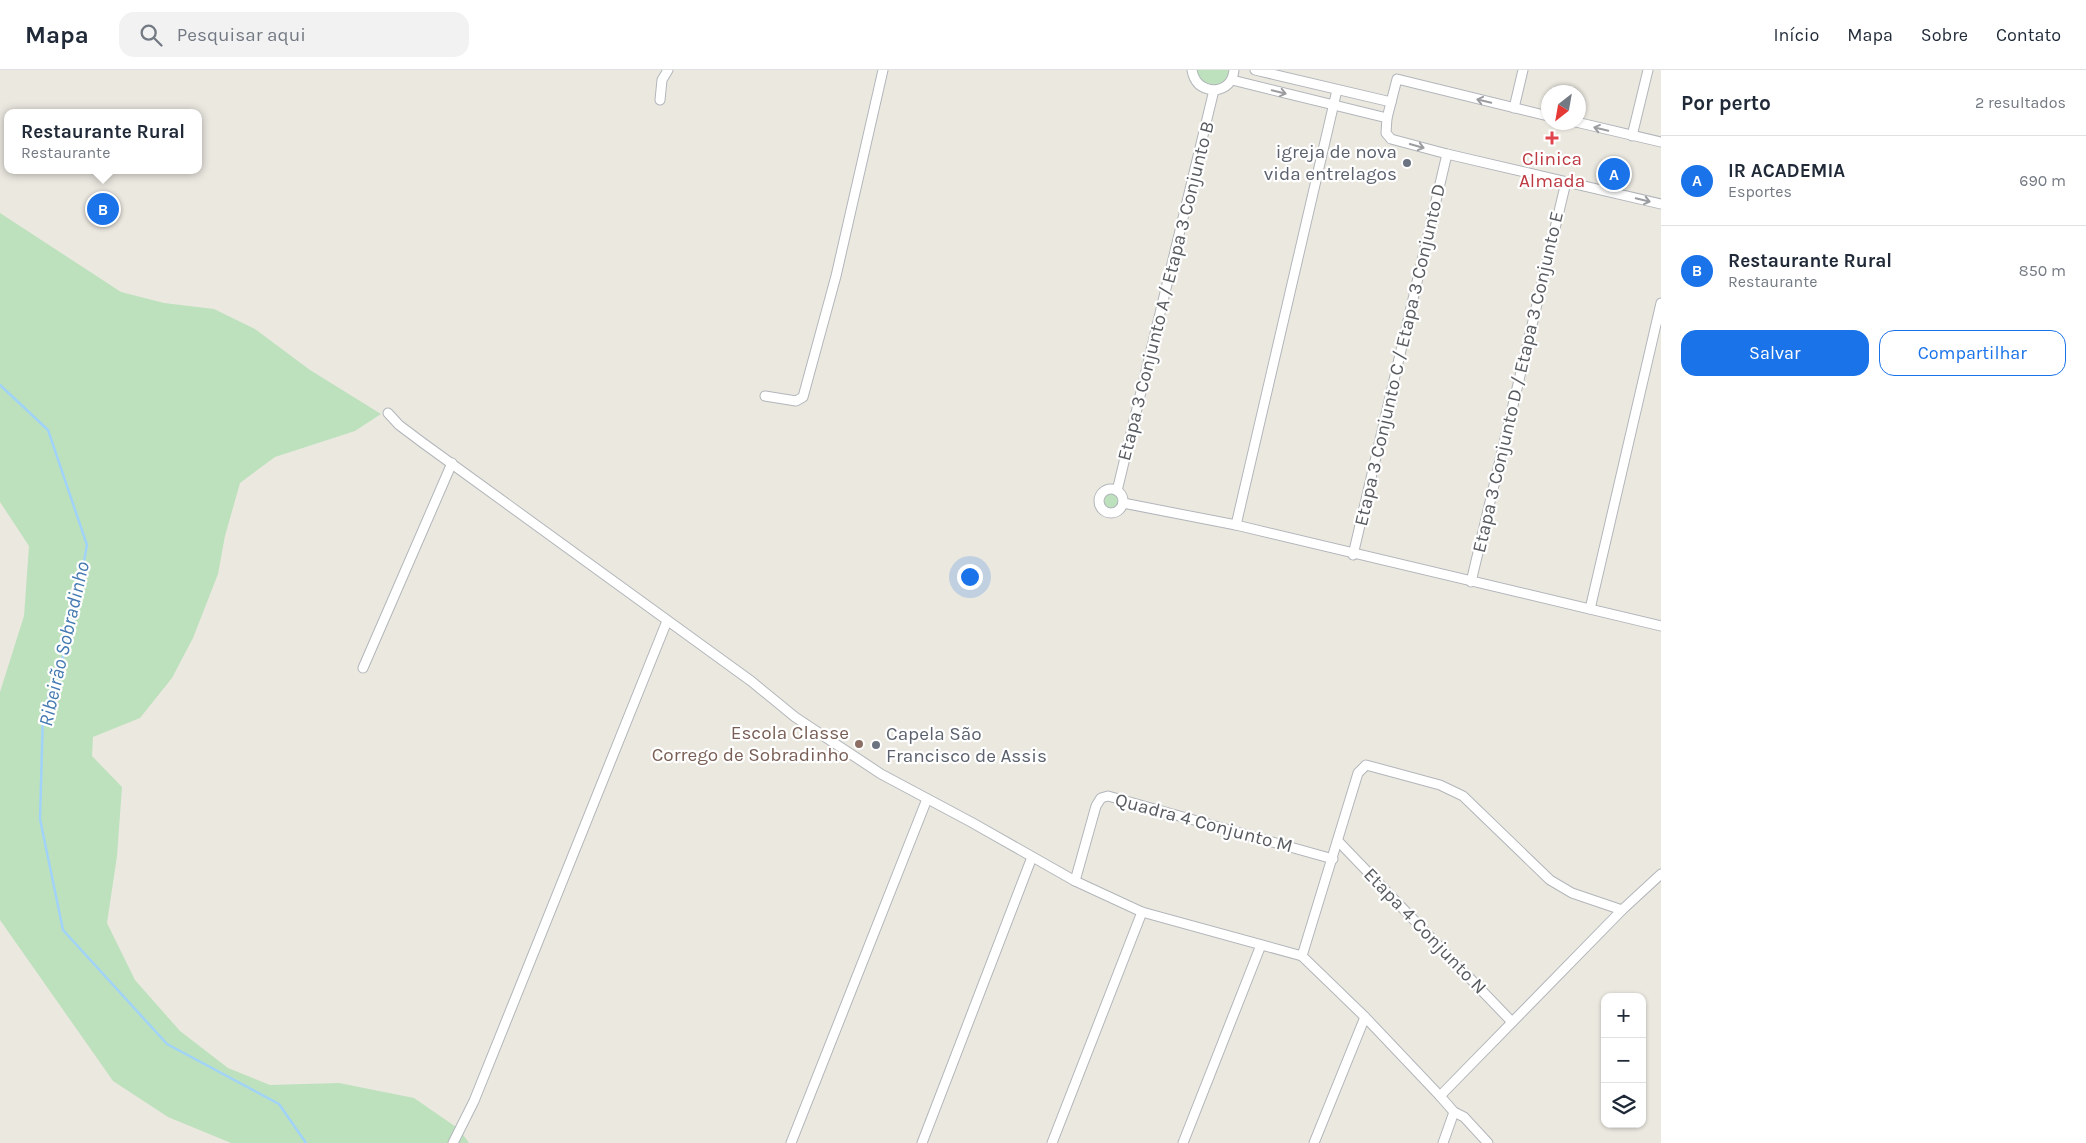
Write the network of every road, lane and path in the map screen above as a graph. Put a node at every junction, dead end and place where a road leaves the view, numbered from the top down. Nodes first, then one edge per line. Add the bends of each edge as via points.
1 (668, 70) edge
2 (883, 70) edge
3 (1192, 70) edge
4 (1234, 70) edge
5 (1256, 70) edge
6 (1523, 70) edge
7 (1648, 70) edge
8 (1273, 72) edge
9 (1398, 74) edge
10 (1232, 80) junction
11 (1214, 90) junction
12 (1338, 90) junction
13 (660, 100) dead end
14 (1391, 102) junction
15 (1334, 105) junction
16 (1514, 108) junction
17 (1541, 114) edge
18 (1387, 118) junction
19 (1586, 124) edge
20 (1632, 136) junction
21 (1661, 142) edge
22 (1447, 154) junction
23 (1566, 182) junction
24 (1661, 204) edge
25 (1661, 303) edge
26 (765, 396) dead end
27 (388, 413) dead end
28 (452, 463) junction
29 (1117, 491) junction
30 (1123, 503) junction
31 (1236, 526) junction
32 (1353, 554) junction
33 (1471, 582) junction
34 (1590, 609) junction
35 (667, 621) junction
36 (1661, 626) edge
37 (363, 668) dead end
38 (927, 799) junction
39 (1338, 841) junction
40 (1032, 858) junction
41 (1333, 859) junction
42 (1661, 874) edge
43 (1075, 881) junction
44 (1622, 910) junction
45 (1142, 912) junction
46 (1261, 945) junction
47 (1302, 956) junction
48 (1365, 1017) junction
49 (1512, 1022) junction
50 (1440, 1096) junction
51 (1454, 1112) junction
52 (453, 1143) edge
53 (791, 1143) edge
54 (922, 1143) edge
55 (1052, 1143) edge
56 (1183, 1143) edge
57 (1314, 1143) edge
58 (1442, 1143) edge
59 (1488, 1143) edge

1 - 13 street via 662,80
2 - 26 street via 836,276 803,397 796,401
3 - 11 street via 1199,85
4 - 10 street
5 - 8 street
6 - 16 street
7 - 20 street
8 - 12 street
9 - 14 street
16 -> 9 street
10 - 11 street via 1224,88
10 -> 15 street
11 - 29 street, Etapa 3 Conjunto A / Etapa 3 Conjunto B
12 - 14 street
12 - 15 street
14 - 18 street
15 - 18 street
15 - 31 street
16 - 17 street
18 -> 22 street via 1389,138
20 -> 19 street
20 - 21 street
22 - 23 street
22 - 32 street, Etapa 3 Conjunto C / Etapa 3 Conjunto D
23 -> 24 street
23 - 33 street, Etapa 3 Conjunto D / Etapa 3 Conjunto E
25 - 34 street
27 - 28 street via 399,425
28 - 35 street
28 - 37 street
29 - 30 street
29 - 30 street via 1103,492 1100,505 1106,512 1115,513
30 - 31 street
31 - 32 street
32 - 33 street
33 - 34 street
34 - 36 street
35 - 38 street via 855,758
35 - 52 street via 474,1101
38 - 40 street
38 - 53 street
39 - 41 street
39 - 44 street via 1358,773 1363,766 1370,765 1440,785 1463,796 1550,880 1572,893
39 - 49 street, Etapa 4 Conjunto N
40 - 43 street
40 - 54 street
41 - 43 street, Quadra 4 Conjunto M via 1108,796 1101,798 1096,806
41 - 47 street
42 - 44 street
43 - 45 street
44 - 49 street
45 - 46 street
45 - 55 street
46 - 47 street
46 - 56 street
47 - 48 street
48 - 50 street
48 - 57 street
49 - 50 street
50 - 51 street
51 - 58 street
51 - 59 street via 1464,1117

